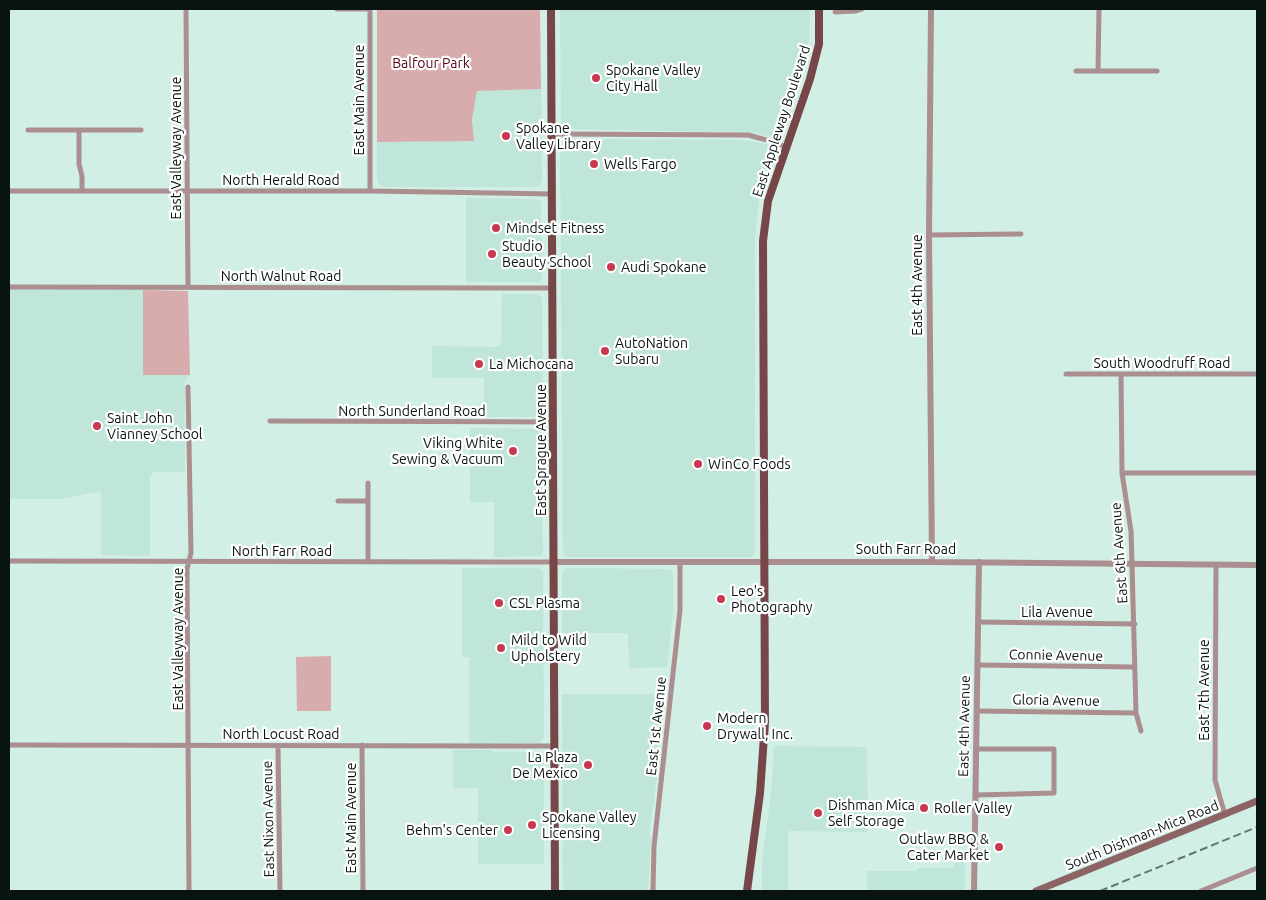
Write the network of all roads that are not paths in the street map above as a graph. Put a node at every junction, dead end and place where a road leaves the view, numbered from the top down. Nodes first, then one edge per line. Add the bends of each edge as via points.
1 (186, 9) edge
2 (337, 9) edge
3 (370, 9) edge
4 (551, 9) edge
5 (819, 9) edge
6 (862, 9) edge
7 (932, 9) edge
8 (1099, 9) edge
9 (835, 12) dead end
10 (1076, 71) dead end
11 (1098, 71) junction
12 (1157, 71) dead end
13 (28, 130) dead end
14 (79, 130) junction
15 (141, 130) dead end
16 (552, 134) junction
17 (786, 147) junction
18 (9, 191) edge
19 (82, 191) junction
20 (370, 191) junction
21 (187, 192) junction
22 (552, 194) junction
23 (1021, 234) dead end
24 (930, 235) junction
25 (9, 287) edge
26 (188, 287) junction
27 (553, 288) junction
28 (1066, 374) dead end
29 (1121, 374) junction
30 (1257, 374) edge
31 (188, 387) dead end
32 (270, 422) dead end
33 (554, 422) junction
34 (1257, 472) edge
35 (1122, 473) junction
36 (368, 483) dead end
37 (338, 501) dead end
38 (368, 501) junction
39 (9, 561) edge
40 (189, 561) junction
41 (368, 562) junction
42 (554, 562) junction
43 (765, 562) junction
44 (932, 562) junction
45 (979, 562) junction
46 (680, 563) junction
47 (1132, 564) junction
48 (1216, 565) junction
49 (1257, 565) edge
50 (978, 622) junction
51 (1135, 624) junction
52 (977, 665) junction
53 (1135, 667) junction
54 (977, 710) junction
55 (1136, 712) junction
56 (1141, 731) dead end
57 (189, 745) junction
58 (362, 745) junction
59 (9, 746) edge
60 (278, 746) junction
61 (553, 746) junction
62 (976, 749) junction
63 (975, 795) junction
64 (1257, 801) edge
65 (1225, 815) junction
66 (1257, 868) edge
67 (190, 891) edge
68 (280, 891) edge
69 (363, 891) edge
70 (555, 891) edge
71 (653, 891) edge
72 (748, 891) edge
73 (974, 891) edge
74 (1036, 891) edge
75 (1201, 891) edge

1 - 21 street, East Valleyway Avenue
2 - 3 street
3 - 20 street, East Main Avenue
4 - 16 main road, East Sprague Avenue
5 - 17 main road, East Appleway Boulevard via 819,44
6 - 9 street
7 - 24 street, East 4th Avenue
8 - 11 street
10 - 11 street
11 - 12 street
13 - 14 street
14 - 15 street
14 - 19 street
16 - 17 street via 748,135
16 - 22 main road, East Sprague Avenue
17 - 43 main road, East Appleway Boulevard via 768,201 763,241
18 - 19 street, North Herald Road
19 - 21 street, North Herald Road
20 - 21 street, North Herald Road
20 - 22 street, North Herald Road
21 - 26 street, East Valleyway Avenue
22 - 27 main road, East Sprague Avenue
23 - 24 street
24 - 44 street, East 4th Avenue
25 - 26 street, North Walnut Road
26 - 27 street, North Walnut Road
27 - 33 main road, East Sprague Avenue
28 - 29 street, South Woodruff Road
29 - 30 street, South Woodruff Road
29 - 35 street, East 6th Avenue
31 - 40 street, East Valleyway Avenue
32 - 33 street, North Sunderland Road
33 - 42 main road, East Sprague Avenue
34 - 35 street
35 - 47 street, East 6th Avenue via 1131,531
36 - 38 street
37 - 38 street
38 - 41 street
39 - 40 street, North Farr Road
40 - 41 street, North Farr Road
40 - 57 street, East Valleyway Avenue
41 - 42 street, North Farr Road
42 - 46 street, South Farr Road
42 - 61 main road, East Sprague Avenue
43 - 44 street, South Farr Road
43 - 46 street, South Farr Road
43 - 72 main road, East Appleway Boulevard via 765,722
44 - 45 street, South Farr Road
45 - 47 street, South Farr Road
45 - 50 street, East 4th Avenue
46 - 71 street, East 1st Avenue via 680,610 654,846
47 - 48 street, South Farr Road
47 - 51 street, East 6th Avenue
48 - 49 street, South Farr Road
48 - 65 street, East 7th Avenue via 1215,780
50 - 51 street, Lila Avenue
50 - 52 street, East 4th Avenue
51 - 53 street, East 6th Avenue
52 - 53 street, Connie Avenue
52 - 54 street, East 4th Avenue
53 - 55 street, East 6th Avenue
54 - 55 street, Gloria Avenue
54 - 62 street, East 4th Avenue
55 - 56 street, East 6th Avenue
57 - 59 street, North Locust Road
57 - 60 street, North Locust Road
57 - 67 street, East Valleyway Avenue
58 - 60 street, North Locust Road
58 - 61 street, North Locust Road
58 - 69 street, East Main Avenue
60 - 68 street, East Nixon Avenue
61 - 70 main road, East Sprague Avenue
62 - 63 street, East 4th Avenue
62 - 63 street via 1054,749 1054,793
63 - 73 street, East 4th Avenue
64 - 65 main road, South Dishman-Mica Road
65 - 74 main road, South Dishman-Mica Road
66 - 75 street

